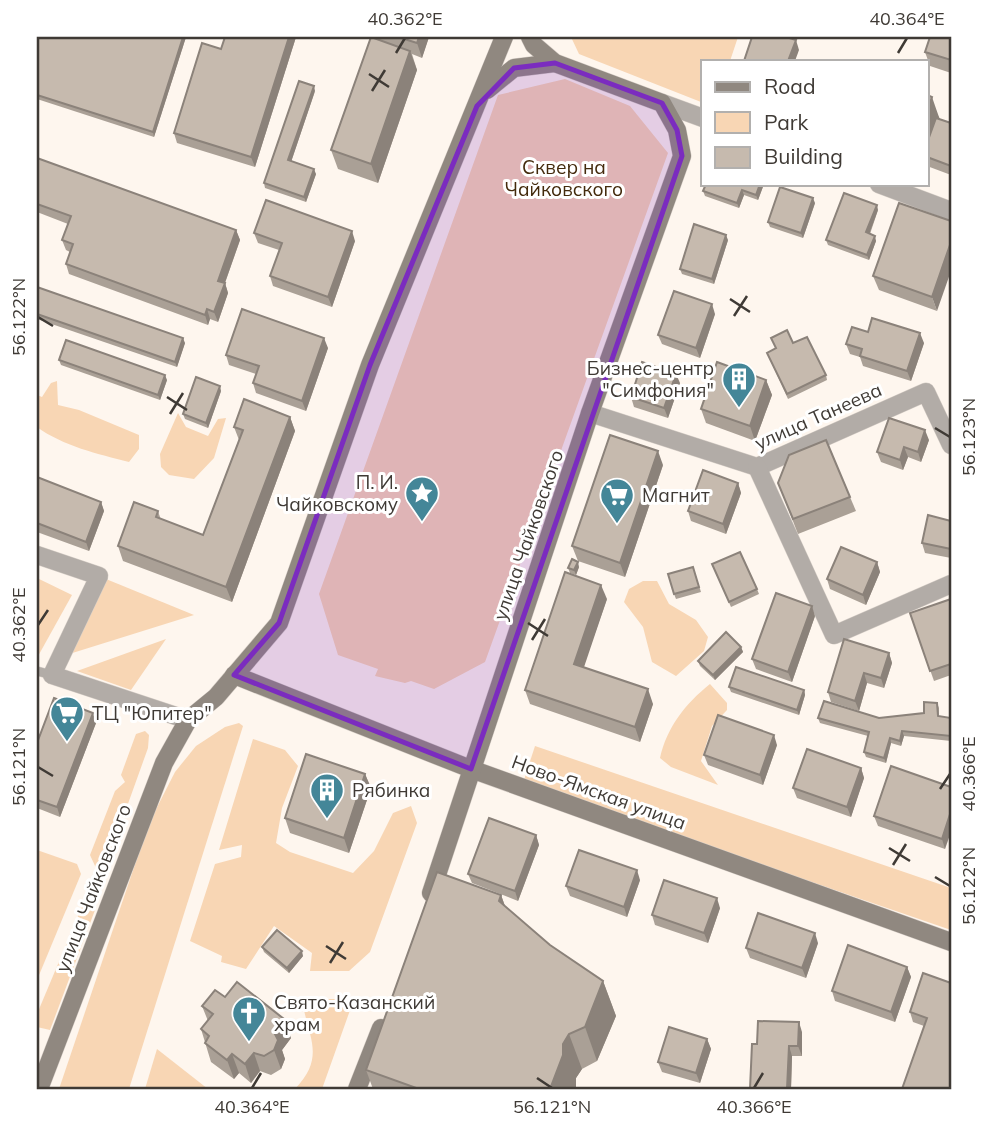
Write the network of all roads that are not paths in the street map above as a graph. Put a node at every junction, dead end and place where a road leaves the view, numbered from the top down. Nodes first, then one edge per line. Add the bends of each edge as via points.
1 (503, 37) edge
2 (530, 37) edge
3 (555, 63) junction
4 (662, 103) junction
5 (477, 106) junction
6 (701, 117) edge
7 (884, 186) edge
8 (951, 211) edge
9 (590, 413) junction
10 (951, 445) edge
11 (757, 467) junction
12 (37, 555) edge
13 (951, 584) edge
14 (45, 673) edge
15 (234, 675) junction
16 (188, 720) junction
17 (471, 769) junction
18 (423, 915) edge
19 (951, 942) edge
20 (388, 1010) edge
21 (39, 1089) edge
22 (357, 1089) edge

1 - 5 main road, улица Чайковского
2 - 3 main road, улица Чайковского
3 - 4 main road, улица Чайковского
3 - 5 main road, улица Чайковского via 513,68 488,89
4 - 6 street
4 - 9 main road, улица Чайковского via 677,130 682,156
5 - 15 main road, улица Чайковского via 370,365 279,623
7 - 8 street
9 - 11 street, улица Танеева
9 - 17 main road, улица Чайковского
10 - 11 street, улица Танеева via 926,392
11 - 13 street via 834,635
12 - 14 street via 99,576
14 - 16 street
15 - 16 main road, улица Чайковского
15 - 17 main road, Ново-Ямская улица
16 - 21 main road, улица Чайковского via 164,763
17 - 18 main road, улица Чайковского
17 - 19 main road, Ново-Ямская улица
20 - 22 main road

